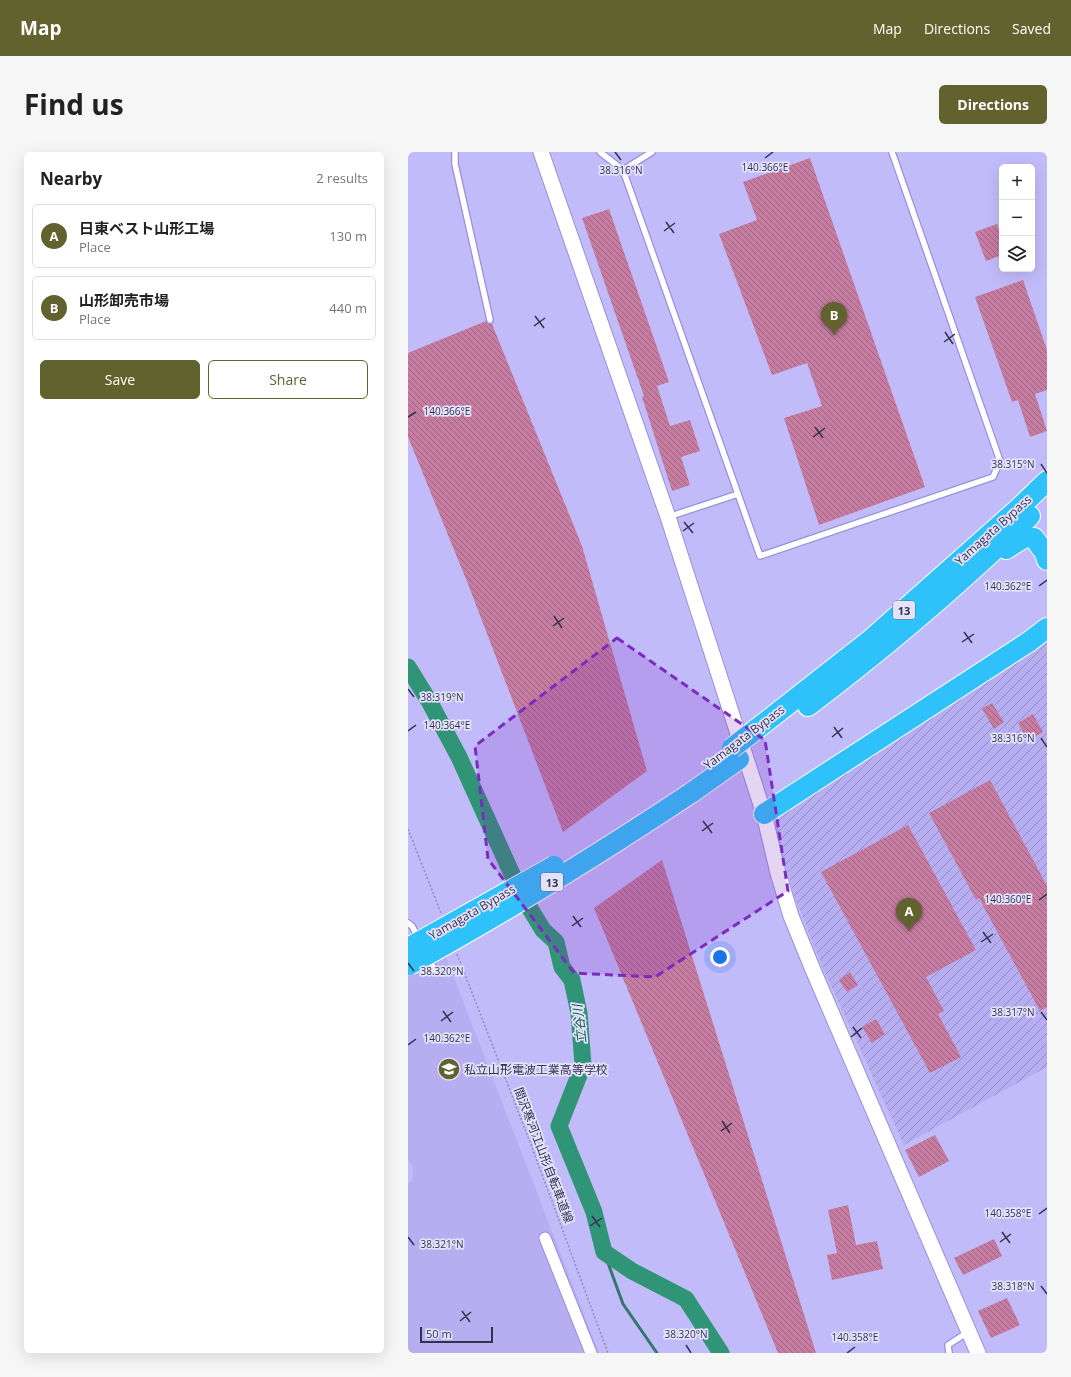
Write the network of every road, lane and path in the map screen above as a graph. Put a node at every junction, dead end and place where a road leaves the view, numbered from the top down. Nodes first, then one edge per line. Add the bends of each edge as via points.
1 (455, 152) edge
2 (541, 152) edge
3 (600, 152) edge
4 (652, 152) edge
5 (892, 152) edge
6 (622, 170) junction
7 (490, 320) dead end
8 (1047, 481) edge
9 (738, 494) junction
10 (1047, 499) edge
11 (668, 517) junction
12 (1047, 531) edge
13 (1046, 557) edge
14 (938, 599) junction
15 (1047, 628) edge
16 (757, 737) junction
17 (764, 814) junction
18 (408, 829) edge
19 (443, 917) dead end
20 (408, 923) edge
21 (457, 954) dead end
22 (414, 955) edge
23 (436, 972) dead end
24 (545, 1238) dead end
25 (969, 1331) junction
26 (591, 1353) edge
27 (608, 1353) edge
28 (949, 1353) edge
29 (978, 1353) edge

1 - 7 lane via 455,164
2 - 11 street
3 - 6 lane
4 - 6 lane
5 - 9 lane via 1000,461 993,477 760,556
6 - 9 lane
8 - 16 highway, Yamagata Bypass / 13 via 1020,508
9 - 11 lane
10 - 14 highway, Yamagata Bypass / 13 via 984,561
11 - 17 street
12 - 13 highway
13 - 14 highway via 1034,538 1025,537 1010,545 971,581
14 - 16 highway, Yamagata Bypass / 13 via 863,664
15 - 17 highway
16 - 22 highway, Yamagata Bypass / 13, bridge via 688,787 574,854
17 - 25 street via 791,916
18 - 19 path
20 - 22 lane via 412,926
21 - 27 path, 間沢寒河江山形自転車道線
22 - 23 lane
24 - 26 street
25 - 28 lane via 948,1346
25 - 29 street

